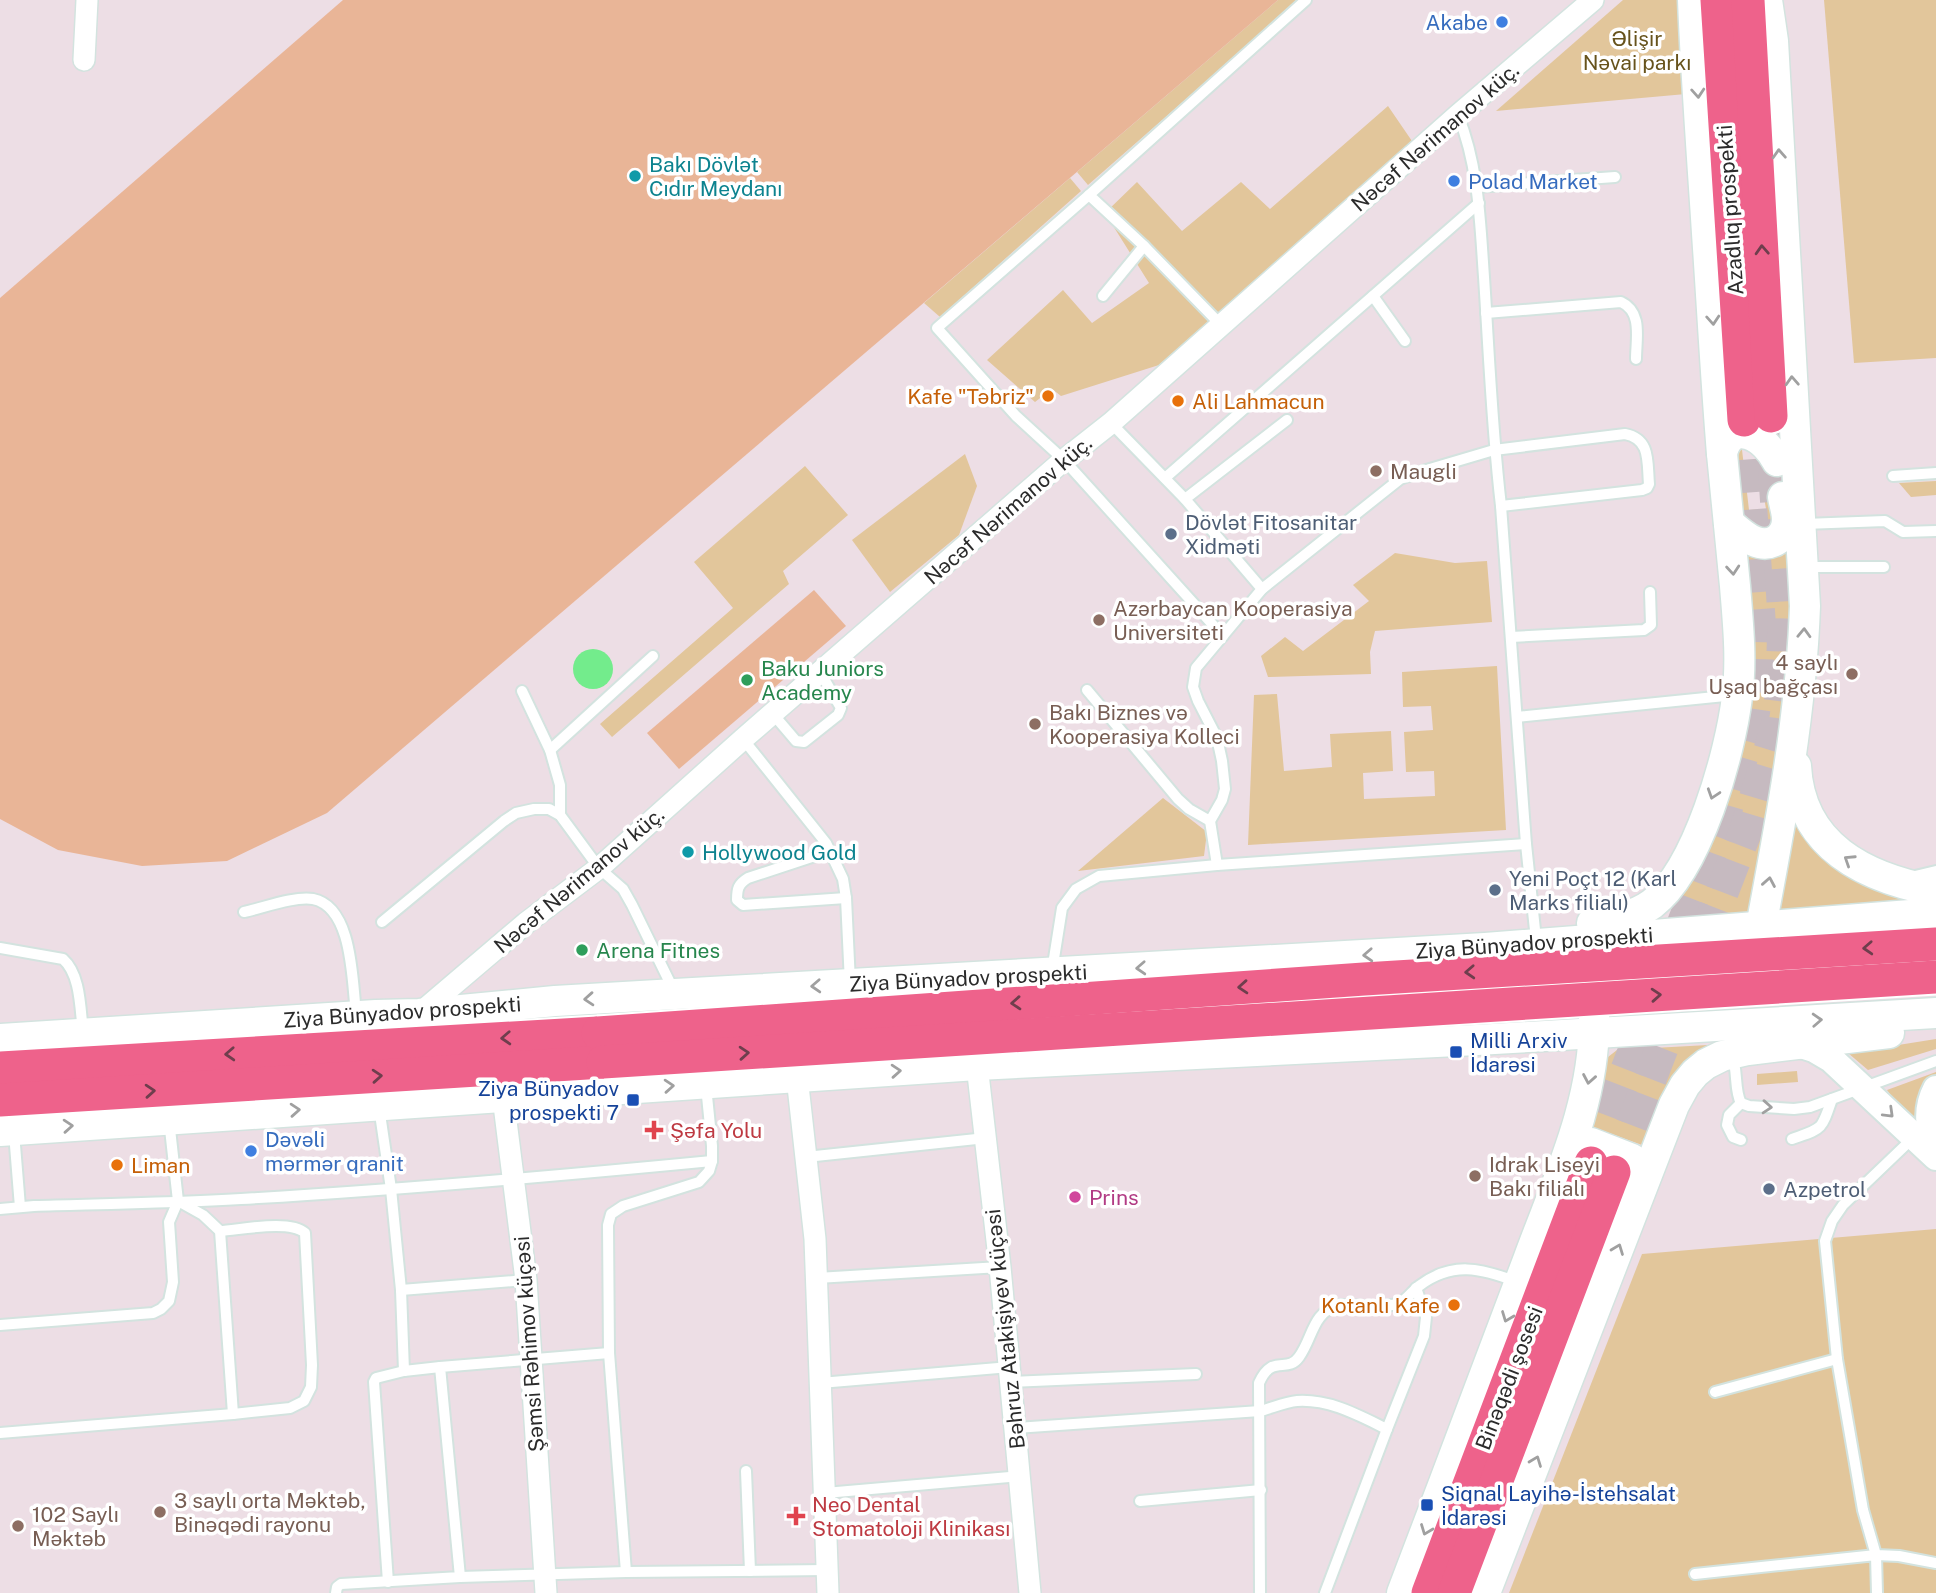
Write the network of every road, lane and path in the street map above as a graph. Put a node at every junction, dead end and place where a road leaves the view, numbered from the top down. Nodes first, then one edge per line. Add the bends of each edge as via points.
1 (87, 0) edge
2 (1306, 0) edge
3 (1593, 0) edge
4 (1693, 0) edge
5 (1717, 0) edge
6 (1748, 0) edge
7 (1767, 0) edge
8 (84, 60) dead end
9 (1458, 115) junction
10 (1615, 177) dead end
11 (1477, 187) junction
12 (1089, 195) junction
13 (1479, 203) junction
14 (1144, 246) junction
15 (1103, 296) dead end
16 (1373, 296) junction
17 (1486, 313) junction
18 (1221, 325) junction
19 (1405, 341) dead end
20 (1636, 359) dead end
21 (1770, 419) junction
22 (1287, 420) dead end
23 (1111, 423) junction
24 (1494, 450) junction
25 (1722, 453) junction
26 (1064, 460) junction
27 (1777, 461) junction
28 (1936, 473) edge
29 (1893, 476) dead end
30 (1165, 478) junction
31 (1185, 499) junction
32 (1501, 506) junction
33 (1794, 521) junction
34 (1729, 523) junction
35 (1936, 531) edge
36 (1804, 567) junction
37 (1884, 567) dead end
38 (1262, 589) junction
39 (1650, 592) dead end
40 (1223, 636) junction
41 (1511, 637) junction
42 (653, 656) dead end
43 (820, 672) junction
44 (1087, 690) dead end
45 (522, 691) dead end
46 (1738, 695) junction
47 (772, 714) junction
48 (1517, 717) junction
49 (1796, 727) junction
50 (743, 739) junction
51 (550, 750) junction
52 (560, 815) junction
53 (1210, 821) junction
54 (1525, 844) junction
55 (830, 851) junction
56 (1217, 865) junction
57 (599, 868) junction
58 (1936, 871) edge
59 (1888, 879) junction
60 (1936, 891) edge
61 (846, 898) junction
62 (244, 912) dead end
63 (1936, 913) edge
64 (382, 922) dead end
65 (1761, 926) junction
66 (1535, 930) junction
67 (1700, 930) junction
68 (1662, 933) junction
69 (1936, 944) edge
70 (0, 948) edge
71 (1485, 948) junction
72 (1051, 974) junction
73 (1936, 977) edge
74 (850, 984) junction
75 (1593, 993) junction
76 (675, 994) junction
77 (1736, 998) junction
78 (1936, 1013) edge
79 (419, 1014) junction
80 (356, 1016) junction
81 (1936, 1027) edge
82 (1675, 1028) junction
83 (1595, 1033) junction
84 (0, 1039) edge
85 (1477, 1040) junction
86 (1724, 1045) junction
87 (1803, 1045) junction
88 (600, 1047) junction
89 (1936, 1061) edge
90 (81, 1064) junction
91 (977, 1065) junction
92 (0, 1068) edge
93 (797, 1077) junction
94 (705, 1083) junction
95 (1862, 1087) junction
96 (1936, 1089) edge
97 (503, 1097) junction
98 (1832, 1099) junction
99 (1741, 1103) junction
100 (379, 1104) junction
101 (169, 1118) junction
102 (5, 1120) edge
103 (986, 1138) junction
104 (1792, 1139) dead end
105 (1741, 1140) dead end
106 (1925, 1144) edge
107 (806, 1157) junction
108 (1936, 1157) edge
109 (712, 1160) junction
110 (1559, 1176) junction
111 (515, 1180) junction
112 (391, 1189) junction
113 (178, 1201) junction
114 (20, 1207) junction
115 (1634, 1207) junction
116 (0, 1209) edge
117 (219, 1231) junction
118 (1000, 1267) junction
119 (817, 1278) junction
120 (526, 1280) junction
121 (1520, 1283) junction
122 (1416, 1288) junction
123 (401, 1290) junction
124 (0, 1325) edge
125 (609, 1353) junction
126 (532, 1359) junction
127 (1837, 1359) junction
128 (440, 1367) junction
129 (404, 1371) junction
130 (1010, 1374) junction
131 (1196, 1374) dead end
132 (820, 1383) junction
133 (1715, 1392) dead end
134 (1260, 1411) junction
135 (233, 1415) junction
136 (1016, 1428) junction
137 (1387, 1429) junction
138 (0, 1433) edge
139 (746, 1471) dead end
140 (1020, 1476) junction
141 (1261, 1490) junction
142 (825, 1493) junction
143 (1140, 1501) dead end
144 (1876, 1555) junction
145 (1936, 1563) edge
146 (827, 1570) junction
147 (750, 1571) junction
148 (626, 1572) junction
149 (1695, 1574) dead end
150 (460, 1577) junction
151 (388, 1582) junction
152 (545, 1584) edge
153 (336, 1593) edge
154 (828, 1593) edge
155 (1030, 1593) edge
156 (1261, 1593) edge
157 (1325, 1593) edge
158 (1402, 1593) edge
159 (1428, 1593) edge
160 (1454, 1593) edge
161 (1485, 1593) edge
162 (1877, 1593) edge

1 - 8 street
2 - 12 lane
3 - 9 street, Nəcəf Nərimanov küç.
4 -> 25 main road
5 - 21 main road, Azadlıq prospekti
21 -> 6 main road, Azadlıq prospekti
21 -> 7 main road via 1773,41
9 - 11 lane
9 - 18 street, Nəcəf Nərimanov küç.
10 - 11 lane
11 - 13 lane
12 - 14 lane
12 - 26 lane via 937,328 1016,416
13 - 16 lane
13 - 17 lane
14 - 15 lane
14 - 18 lane
16 - 19 lane
16 - 30 lane
17 - 20 lane via 1621,302 1636,318
17 - 24 lane
18 - 23 street, Nəcəf Nərimanov küç.
21 - 27 main road via 1783,442
21 - 33 main road
22 - 31 lane
23 - 26 street, Nəcəf Nərimanov küç.
23 - 30 lane
24 - 32 lane
24 - 32 lane via 1625,435 1645,446 1647,488
24 - 38 lane via 1400,479
25 - 27 main road via 1728,438 1745,434 1768,445
25 - 34 main road
26 - 40 lane
26 - 43 street, Nəcəf Nərimanov küç.
27 - 33 main road
28 - 29 lane
30 - 31 lane
31 - 38 lane
32 - 41 lane
33 - 34 main road via 1775,541 1766,543 1749,539
33 - 35 lane via 1885,521 1903,531
33 - 36 main road
34 -> 46 main road
36 - 37 lane
49 -> 36 main road via 1804,648
38 - 40 lane
39 - 41 lane via 1651,625 1644,630
40 - 53 lane via 1194,676 1198,701 1217,738 1222,761 1225,789
41 - 48 lane
42 - 51 lane
43 - 47 street, Nəcəf Nərimanov küç.
43 - 47 lane via 841,708 838,715 800,743
44 - 53 lane via 1178,799
45 - 51 lane
46 - 48 lane
46 -> 66 main road via 1710,804 1669,888 1644,909 1616,920
47 - 50 street, Nəcəf Nərimanov küç.
48 - 54 lane
59 -> 49 main road via 1836,852 1810,820 1796,780
65 -> 49 main road
50 - 55 lane
50 - 57 street, Nəcəf Nərimanov küç.
51 - 52 lane via 560,785
52 - 57 lane
52 - 64 lane via 549,809 516,813
53 - 56 lane
54 - 56 lane
54 - 66 lane
55 - 61 lane
55 - 61 lane via 740,882 737,900 743,905
56 - 72 lane via 1099,876 1076,889 1062,908
57 - 76 lane via 623,889
57 - 79 street, Nəcəf Nərimanov küç.
58 - 59 lane
59 - 60 main road
61 - 74 lane
62 - 80 lane via 292,900 326,904 346,937
63 - 65 main road, Ziya Bünyadov prospekti
65 - 67 main road, Ziya Bünyadov prospekti
65 - 77 main road via 1752,970
66 - 71 main road
67 - 68 main road, Ziya Bünyadov prospekti
67 - 77 main road via 1732,937 1742,947 1743,969
68 - 71 main road, Ziya Bünyadov prospekti
68 - 75 main road via 1609,951 1595,966
69 -> 88 main road, Ziya Bünyadov prospekti, bridge via 1350,980
70 - 90 lane via 69,965 76,983
71 -> 72 main road, Ziya Bünyadov prospekti
71 - 85 main road via 1514,951 1543,964 1553,988 1545,1015 1530,1025
72 - 74 main road, Ziya Bünyadov prospekti
88 -> 73 main road, Ziya Bünyadov prospekti, bridge
74 -> 76 main road, Ziya Bünyadov prospekti
75 - 82 main road via 1606,1013 1617,1019
75 - 83 main road
76 -> 79 main road, Ziya Bünyadov prospekti
77 - 82 main road via 1714,1016
82 -> 78 main road
79 - 80 main road, Ziya Bünyadov prospekti
80 -> 90 main road, Ziya Bünyadov prospekti
81 - 87 main road
82 - 83 main road
82 - 86 lane
82 - 87 street
83 - 85 main road
83 -> 110 main road via 1586,1097
84 - 90 main road, Ziya Bünyadov prospekti
85 - 91 main road
86 - 87 main road
86 - 99 lane via 1737,1070
86 - 115 main road via 1685,1085
87 - 95 street via 1831,1059
88 - 90 main road, Ziya Bünyadov prospekti
89 - 95 lane
90 - 92 main road, Ziya Bünyadov prospekti
90 - 102 main road, Ziya Bünyadov prospekti
93 -> 91 main road
91 - 103 street, Bəhruz Atakişiyev küçəsi
93 - 94 main road
93 - 107 street
97 -> 94 main road
94 - 109 lane
95 - 98 lane
95 -> 106 street
96 - 106 street via 1928,1109
97 - 100 main road
97 - 111 street, Şəmsi Rəhimov küçəsi
99 -> 98 lane via 1794,1109
98 - 104 lane via 1820,1128
99 - 105 lane via 1729,1115 1727,1125 1734,1138
101 -> 100 main road
100 - 112 lane
102 -> 101 main road
101 - 113 lane
102 - 114 lane
103 - 107 lane
103 - 118 street, Bəhruz Atakişiyev küçəsi
106 - 108 street
106 - 127 lane via 1843,1205 1832,1221 1825,1241
107 - 119 street
109 - 111 lane
109 - 125 lane via 699,1182 611,1214
110 - 115 main road via 1574,1148 1585,1143 1632,1159 1639,1168
110 - 121 main road
111 - 112 lane
111 - 120 street, Şəmsi Rəhimov küçəsi
112 - 113 lane
112 - 123 lane
113 - 114 lane
113 - 117 lane
113 - 124 lane via 169,1222 172,1291 161,1309
114 - 116 lane
161 -> 115 main road
117 - 135 lane
117 - 135 lane via 287,1226 305,1233 310,1387 304,1401 290,1408
118 - 119 lane
118 - 130 street, Bəhruz Atakişiyev küçəsi
119 - 132 street
120 - 123 lane
120 - 126 street, Şəmsi Rəhimov küçəsi
121 - 122 lane via 1463,1269 1436,1274
121 -> 158 main road
122 - 134 lane via 1403,1302 1391,1306 1339,1306 1323,1313 1294,1363 1270,1367 1264,1373 1259,1383
122 - 137 lane via 1426,1317 1424,1336
123 - 129 lane
125 - 126 lane
125 - 148 lane
126 - 128 lane
126 - 152 street, Şəmsi Rəhimov küçəsi
127 - 133 lane
127 - 144 lane via 1863,1510
128 - 129 lane
128 - 150 lane
129 - 151 lane via 374,1382
130 - 131 lane
130 - 132 lane
130 - 136 street, Bəhruz Atakişiyev küçəsi
132 - 142 street
134 - 136 lane
134 - 137 lane via 1296,1401 1327,1403
134 - 141 lane
135 - 138 lane
136 - 140 street, Bəhruz Atakişiyev küçəsi
137 - 157 lane
139 - 147 lane
140 - 142 lane
140 - 155 street, Bəhruz Atakişiyev küçəsi
141 - 143 lane
141 - 156 lane
142 - 146 street
144 - 145 lane
144 - 149 lane
144 - 162 lane
146 - 147 lane
146 - 154 street
147 - 148 lane
148 - 152 lane
150 - 151 lane
150 - 152 lane
151 - 153 lane via 341,1584
159 - 160 main road, Binəqədi şosesi via 1603,1168

